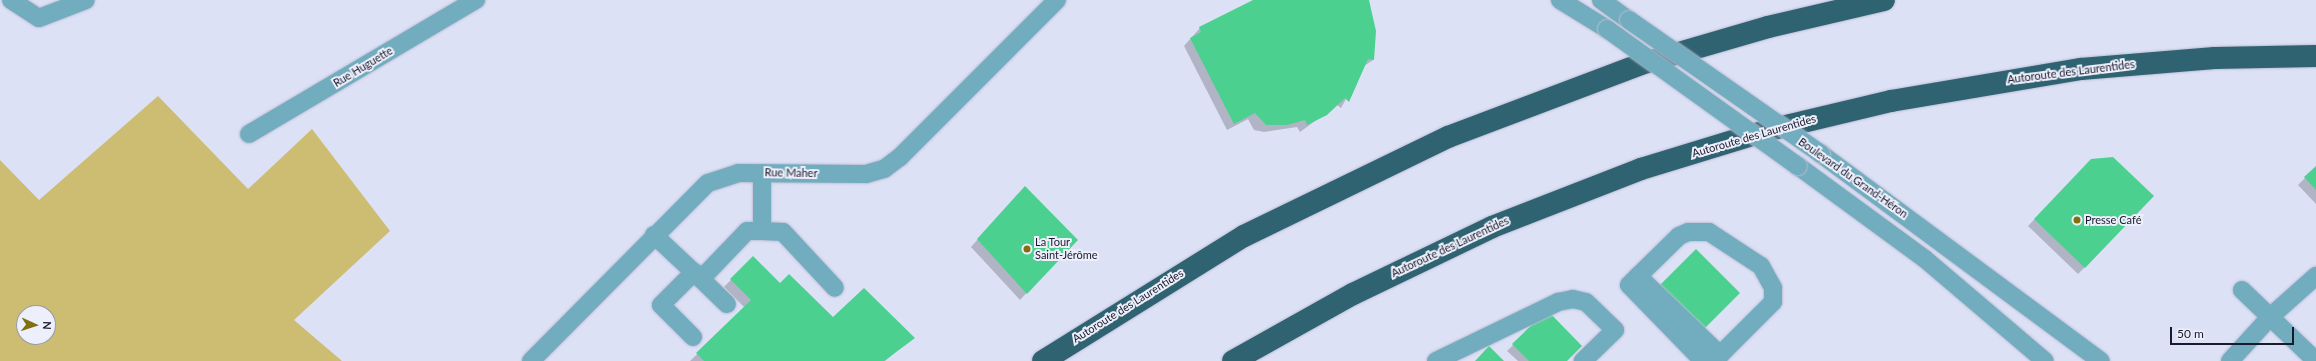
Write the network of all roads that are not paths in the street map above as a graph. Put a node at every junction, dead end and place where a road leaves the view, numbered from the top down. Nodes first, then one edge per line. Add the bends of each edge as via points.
1 (11, 0) edge
2 (86, 0) edge
3 (476, 0) edge
4 (1057, 0) edge
5 (1560, 0) edge
6 (1601, 0) edge
7 (1884, 0) edge
8 (2316, 56) edge
9 (250, 134) dead end
10 (762, 173) junction
11 (762, 231) junction
12 (654, 236) junction
13 (697, 275) junction
14 (2316, 276) edge
15 (835, 288) dead end
16 (2242, 290) dead end
17 (727, 304) dead end
18 (2270, 317) junction
19 (693, 337) dead end
20 (1712, 359) edge
21 (531, 361) edge
22 (1043, 361) edge
23 (1233, 361) edge
24 (1436, 361) edge
25 (1583, 361) edge
26 (2045, 361) edge
27 (2101, 361) edge
28 (2230, 361) edge
29 (2316, 361) edge

1 - 2 street via 39,18
3 - 9 street, Rue Huguette
4 - 10 street, Rue Maher via 887,167 866,174
5 - 26 street, Boulevard du Grand-Héron, bridge via 1607,29 1920,254
6 - 27 street, Boulevard du Grand-Héron, bridge via 1821,154
7 - 22 highway, Autoroute des Laurentides via 1768,27 1641,64 1448,137 1237,239
8 - 23 highway, Autoroute des Laurentides via 2215,58 2081,69 1891,101 1742,137 1641,169 1492,227 1359,290
10 - 11 street
10 - 12 street, Rue Maher via 732,174 712,180
11 - 13 street via 747,231
11 - 15 street via 782,232
12 - 13 street
12 - 21 street, Rue Maher
13 - 17 street
13 - 19 street via 661,305
14 - 18 street
16 - 18 street
18 - 28 street
18 - 29 street
20 - 20 street via 1773,302 1769,275 1761,266 1709,232 1688,232 1679,236 1638,276
24 - 25 street via 1558,302 1573,299 1586,302 1615,330

